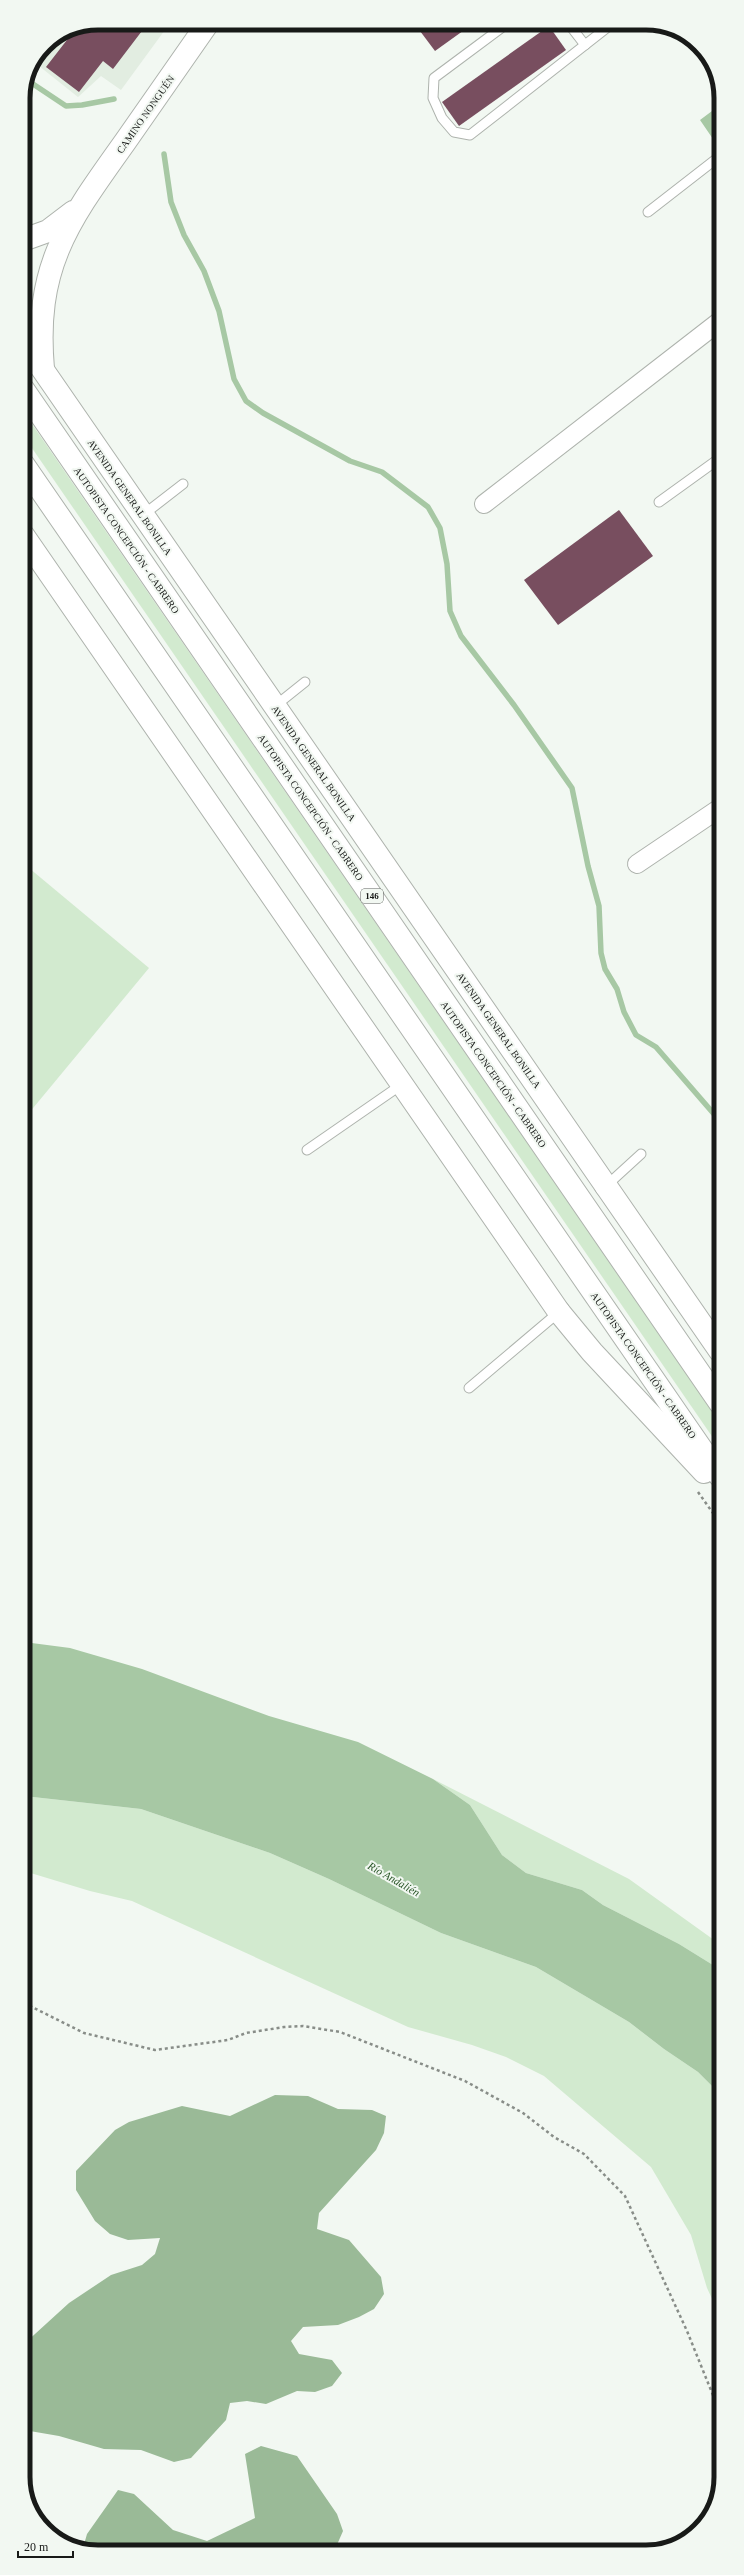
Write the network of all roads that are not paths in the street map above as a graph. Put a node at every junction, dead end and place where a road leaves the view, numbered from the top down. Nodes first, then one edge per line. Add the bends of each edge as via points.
1 (203, 30) edge
2 (499, 30) edge
3 (573, 30) edge
4 (604, 30) edge
5 (585, 45) junction
6 (714, 161) edge
7 (81, 204) junction
8 (648, 212) dead end
9 (30, 237) edge
10 (714, 326) edge
11 (30, 351) edge
12 (43, 370) junction
13 (30, 399) edge
14 (714, 462) edge
15 (30, 474) edge
16 (184, 484) dead end
17 (659, 502) dead end
18 (484, 504) dead end
19 (143, 515) junction
20 (30, 545) edge
21 (305, 682) dead end
22 (275, 706) junction
23 (714, 812) edge
24 (637, 864) dead end
25 (401, 1085) junction
26 (306, 1150) dead end
27 (641, 1154) dead end
28 (606, 1186) junction
29 (559, 1312) junction
30 (714, 1342) edge
31 (469, 1388) dead end
32 (714, 1394) edge
33 (714, 1467) edge
34 (714, 1483) edge

1 - 7 main road, CAMINO NONGUÉN
2 - 5 lane via 434,78 433,98 442,118 454,132 470,135
3 - 5 lane
4 - 5 lane
6 - 8 lane
7 - 9 main road, CAMINO NONGUÉN via 48,231
7 - 12 main road, CAMINO NONGUÉN via 68,226 49,274 41,323
10 - 18 street
11 - 12 main road, AVENIDA GENERAL BONILLA
12 - 19 main road, AVENIDA GENERAL BONILLA
13 - 32 main road, AUTOPISTA CONCEPCIÓN - CABRERO / 146
14 - 17 lane
15 - 33 main road, AUTOPISTA CONCEPCIÓN - CABRERO
16 - 19 lane
19 - 22 main road, AVENIDA GENERAL BONILLA
20 - 25 main road
21 - 22 lane
22 - 28 main road, AVENIDA GENERAL BONILLA
23 - 24 street
25 - 26 lane
25 - 29 main road
27 - 28 lane
28 - 30 main road, AVENIDA GENERAL BONILLA
29 - 31 lane
29 - 34 main road via 592,1352

